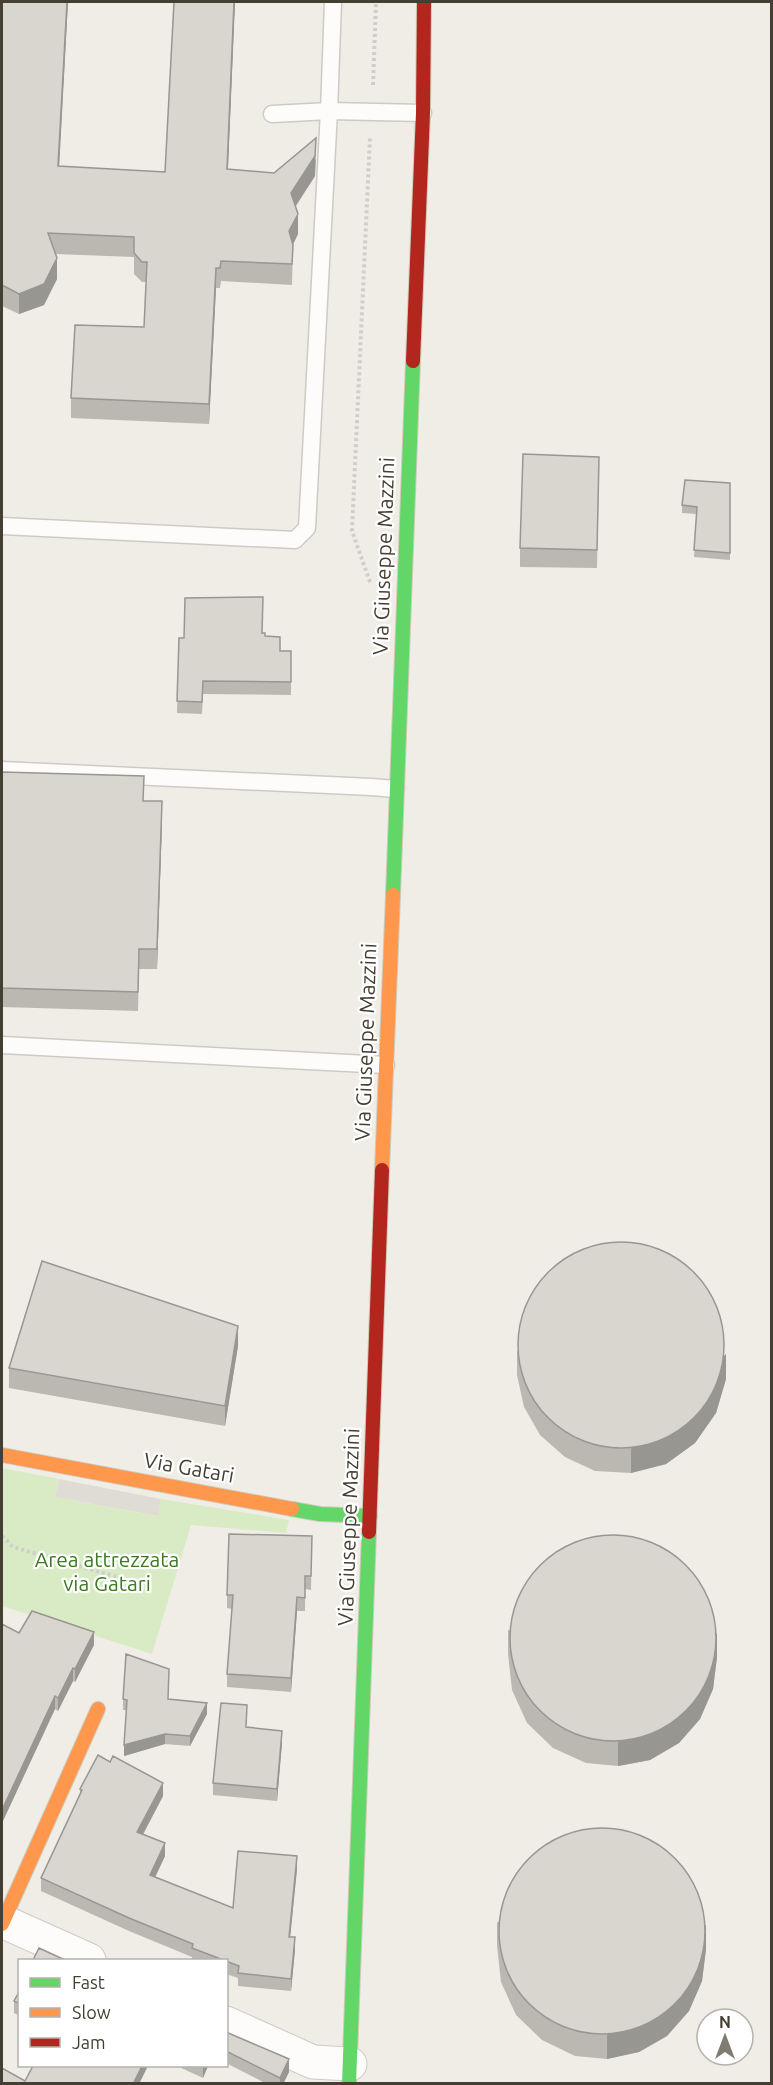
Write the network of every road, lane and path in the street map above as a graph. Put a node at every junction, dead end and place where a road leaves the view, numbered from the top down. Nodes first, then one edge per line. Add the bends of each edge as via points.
1 (333, 2) edge
2 (376, 2) edge
3 (424, 2) edge
4 (372, 85) dead end
5 (329, 111) junction
6 (423, 113) junction
7 (272, 114) dead end
8 (370, 132) dead end
9 (2, 526) edge
10 (372, 590) dead end
11 (2, 770) edge
12 (396, 789) junction
13 (2, 1045) edge
14 (386, 1065) junction
15 (2, 1455) edge
16 (370, 1516) junction
17 (2, 1536) edge
18 (127, 1580) dead end
19 (98, 1709) dead end
20 (2, 1922) edge
21 (87, 1959) edge
22 (228, 2024) edge
23 (350, 2074) edge

1 - 5 lane
2 - 4 path
3 - 6 main road, Via Giuseppe Mazzini
5 - 6 lane
5 - 7 lane
5 - 9 lane via 307,528 295,540
6 - 12 main road, Via Giuseppe Mazzini
8 - 10 path via 352,531
11 - 12 lane
12 - 14 main road, Via Giuseppe Mazzini
13 - 14 lane
14 - 16 main road, Via Giuseppe Mazzini
15 - 16 main road, Via Gatari via 320,1514
16 - 23 main road, Via Giuseppe Mazzini
17 - 18 path via 13,1547
19 - 20 main road
20 - 21 street
22 - 23 street

